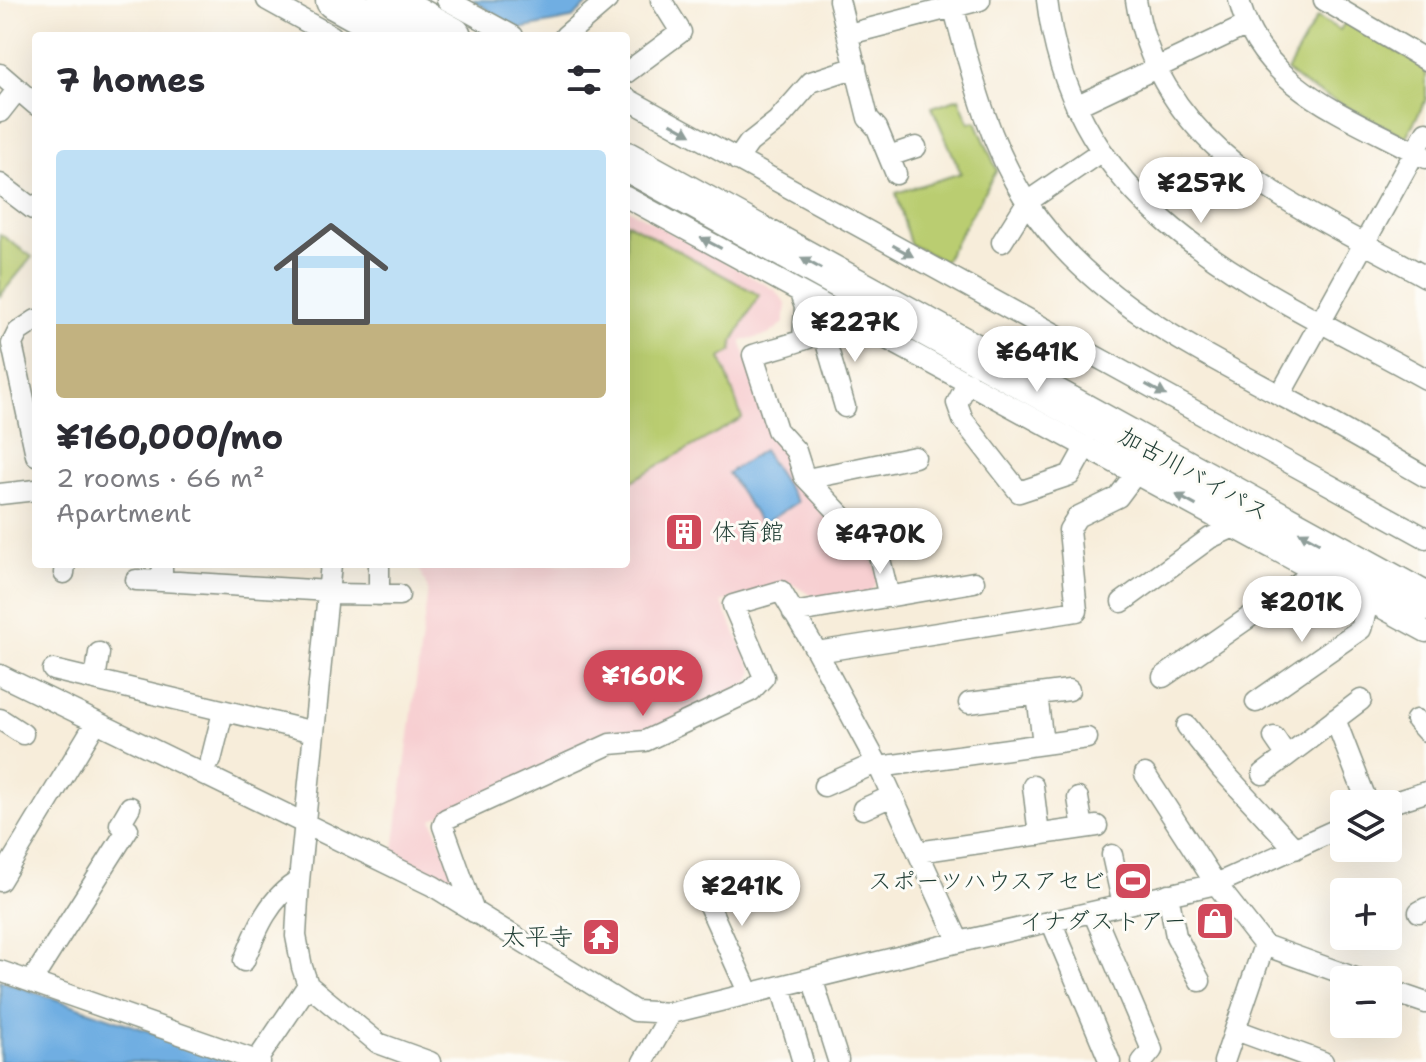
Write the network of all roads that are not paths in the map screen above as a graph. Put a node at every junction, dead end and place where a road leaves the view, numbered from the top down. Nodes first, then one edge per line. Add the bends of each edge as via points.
1 (267, 0) edge
2 (335, 0) edge
3 (387, 0) edge
4 (447, 0) edge
5 (607, 0) edge
6 (661, 0) edge
7 (839, 0) edge
8 (980, 0) edge
9 (1047, 0) edge
10 (1136, 0) edge
11 (1239, 0) edge
12 (1324, 0) edge
13 (954, 9) junction
14 (1245, 26) junction
15 (325, 32) edge
16 (393, 32) edge
17 (445, 32) edge
18 (506, 32) edge
19 (570, 32) edge
20 (849, 34) junction
21 (1426, 60) edge
22 (856, 67) junction
23 (1157, 69) junction
24 (630, 70) edge
25 (0, 74) edge
26 (18, 89) junction
27 (630, 100) edge
28 (32, 101) edge
29 (1076, 106) junction
30 (0, 112) edge
31 (1426, 132) edge
32 (630, 134) edge
33 (916, 147) dead end
34 (1100, 152) junction
35 (1420, 155) edge
36 (737, 160) junction
37 (630, 163) edge
38 (0, 184) edge
39 (630, 199) edge
40 (1027, 202) junction
41 (32, 208) edge
42 (1002, 242) dead end
43 (1365, 243) junction
44 (1426, 277) edge
45 (799, 291) junction
46 (846, 316) junction
47 (1322, 321) junction
48 (32, 323) edge
49 (823, 332) junction
50 (803, 340) junction
51 (1426, 379) edge
52 (968, 382) junction
53 (1280, 395) junction
54 (845, 407) dead end
55 (32, 436) edge
56 (1086, 446) junction
57 (915, 457) dead end
58 (1136, 473) junction
59 (1426, 477) edge
60 (807, 479) junction
61 (32, 490) edge
62 (0, 494) edge
63 (1234, 527) junction
64 (1426, 538) edge
65 (331, 568) edge
66 (380, 568) edge
67 (1316, 571) junction
68 (162, 572) edge
69 (1426, 572) edge
70 (136, 580) dead end
71 (974, 582) dead end
72 (329, 592) junction
73 (889, 597) junction
74 (1369, 600) junction
75 (1122, 602) dead end
76 (1426, 602) edge
77 (793, 613) junction
78 (1426, 632) edge
79 (817, 652) junction
80 (99, 653) dead end
81 (1167, 667) dead end
82 (53, 670) dead end
83 (0, 675) edge
84 (95, 680) junction
85 (1069, 690) dead end
86 (1037, 694) junction
87 (1361, 700) dead end
88 (1256, 702) dead end
89 (969, 703) dead end
90 (223, 712) junction
91 (0, 719) edge
92 (1335, 719) junction
93 (95, 724) junction
94 (1187, 726) dead end
95 (314, 732) junction
96 (23, 734) dead end
97 (1274, 737) dead end
98 (1087, 738) dead end
99 (1043, 744) junction
100 (1287, 756) junction
101 (211, 760) dead end
102 (878, 765) junction
103 (1145, 774) dead end
104 (1263, 774) dead end
105 (824, 786) dead end
106 (1033, 786) dead end
107 (1363, 790) edge
108 (1426, 792) edge
109 (892, 796) junction
110 (1078, 798) dead end
111 (1402, 800) edge
112 (130, 807) dead end
113 (863, 809) dead end
114 (306, 826) junction
115 (1330, 833) edge
116 (1039, 835) junction
117 (1295, 849) junction
118 (918, 852) junction
119 (1112, 855) dead end
120 (697, 879) dead end
121 (0, 881) edge
122 (299, 881) junction
123 (1216, 884) junction
124 (1168, 894) junction
125 (1123, 905) junction
126 (474, 912) junction
127 (1093, 912) junction
128 (1051, 921) junction
129 (959, 942) junction
130 (1264, 945) junction
131 (244, 961) dead end
132 (1330, 969) edge
133 (0, 971) edge
134 (812, 978) junction
135 (1200, 981) dead end
136 (31, 982) junction
137 (308, 985) junction
138 (781, 986) junction
139 (749, 994) junction
140 (1402, 995) edge
141 (1426, 1003) edge
142 (671, 1013) junction
143 (1236, 1030) junction
144 (802, 1059) dead end
145 (838, 1060) dead end
146 (259, 1061) edge
147 (430, 1062) edge
148 (643, 1062) edge
149 (1110, 1062) edge
150 (1142, 1062) edge
151 (1224, 1062) edge
152 (1323, 1062) edge

1 - 15 street
2 - 16 highway
3 - 17 highway
4 - 18 street
5 - 19 street
6 - 24 street via 681,32
7 - 20 street
8 - 13 street
9 - 29 street via 1059,67
10 - 23 street
11 - 14 street
12 - 21 street
13 - 20 street
13 - 40 street via 981,110
14 - 23 street
14 - 35 street via 1303,93
20 - 22 street
22 - 33 street via 868,118 893,165
22 - 36 street via 811,82
23 - 29 street
23 - 43 street via 1177,106 1231,164
25 - 26 street
26 - 28 street
26 - 30 street
27 -> 36 street
29 - 34 street
31 - 35 street
32 - 69 highway, 加古川バイパス
34 - 40 street
34 - 47 street via 1152,214 1186,242
35 - 43 street
36 -> 64 street
76 -> 37 highway, 加古川バイパス
38 - 41 street
45 -> 39 street
40 - 42 street
40 - 53 street via 1076,262 1152,325
43 - 44 street
43 - 47 street
45 - 46 street
45 - 50 street via 805,307
46 - 49 street
46 - 52 street
47 - 51 street
47 - 53 street
48 - 55 street via 12,344
49 - 50 street
49 - 54 street
50 - 60 street via 753,355 777,430 796,451
52 - 56 street
52 - 56 street via 957,403 963,420 1019,492 1070,475
53 - 59 street
56 - 58 street
57 - 60 street
63 -> 58 street
58 - 79 street via 1118,497 1077,517 1069,530 1077,611 1023,629
60 - 73 street via 879,555
61 - 62 street
63 - 67 street
63 - 75 street via 1210,538
65 - 72 street
66 - 72 street via 389,595
67 - 74 street
67 - 81 street via 1224,623
68 - 70 street
68 - 72 street
71 - 73 street
72 - 95 street
73 - 77 street
74 - 78 street
74 - 88 street via 1361,629 1296,684
77 - 79 street
77 - 126 street via 781,591 733,605 764,677 751,691 645,741 610,744 446,819 443,826
79 - 102 street
80 - 84 street
82 - 84 street
83 - 93 street
84 - 90 street
85 - 86 street
86 - 89 street
86 - 99 street
87 - 92 street
90 - 95 street
90 - 101 street
91 - 96 street
92 - 100 street
92 - 107 street
93 - 114 street
93 - 121 street via 70,783 24,855
94 - 117 street
95 - 114 street
97 - 100 street
98 - 99 street
99 - 102 street
100 - 104 street
102 - 105 street
102 - 109 street
103 - 123 street
106 - 116 street
108 - 111 street
109 - 113 street
109 - 118 street
110 - 116 street via 1090,827
112 - 136 street via 120,824 128,829
114 - 122 street
114 - 126 street via 433,886
115 - 117 street
116 - 118 street
117 - 123 street
118 - 129 street
119 - 125 street
120 - 139 street
122 - 131 street via 285,888 268,911
122 - 137 street via 296,936
123 - 124 street
123 - 130 street
124 - 125 street
124 - 135 street via 1176,936
125 - 127 street
126 - 142 street via 635,1011
127 - 128 street
127 - 150 street via 1152,1050
128 - 129 street
128 - 149 street
129 - 134 street
130 - 132 street
130 - 143 street
133 - 136 street
134 - 138 street
134 - 145 street
136 - 146 street
137 - 146 street
137 - 147 street via 378,1043
138 - 139 street
138 - 144 street
139 - 142 street
140 - 141 street
142 - 148 street
143 - 151 street
143 - 152 street

